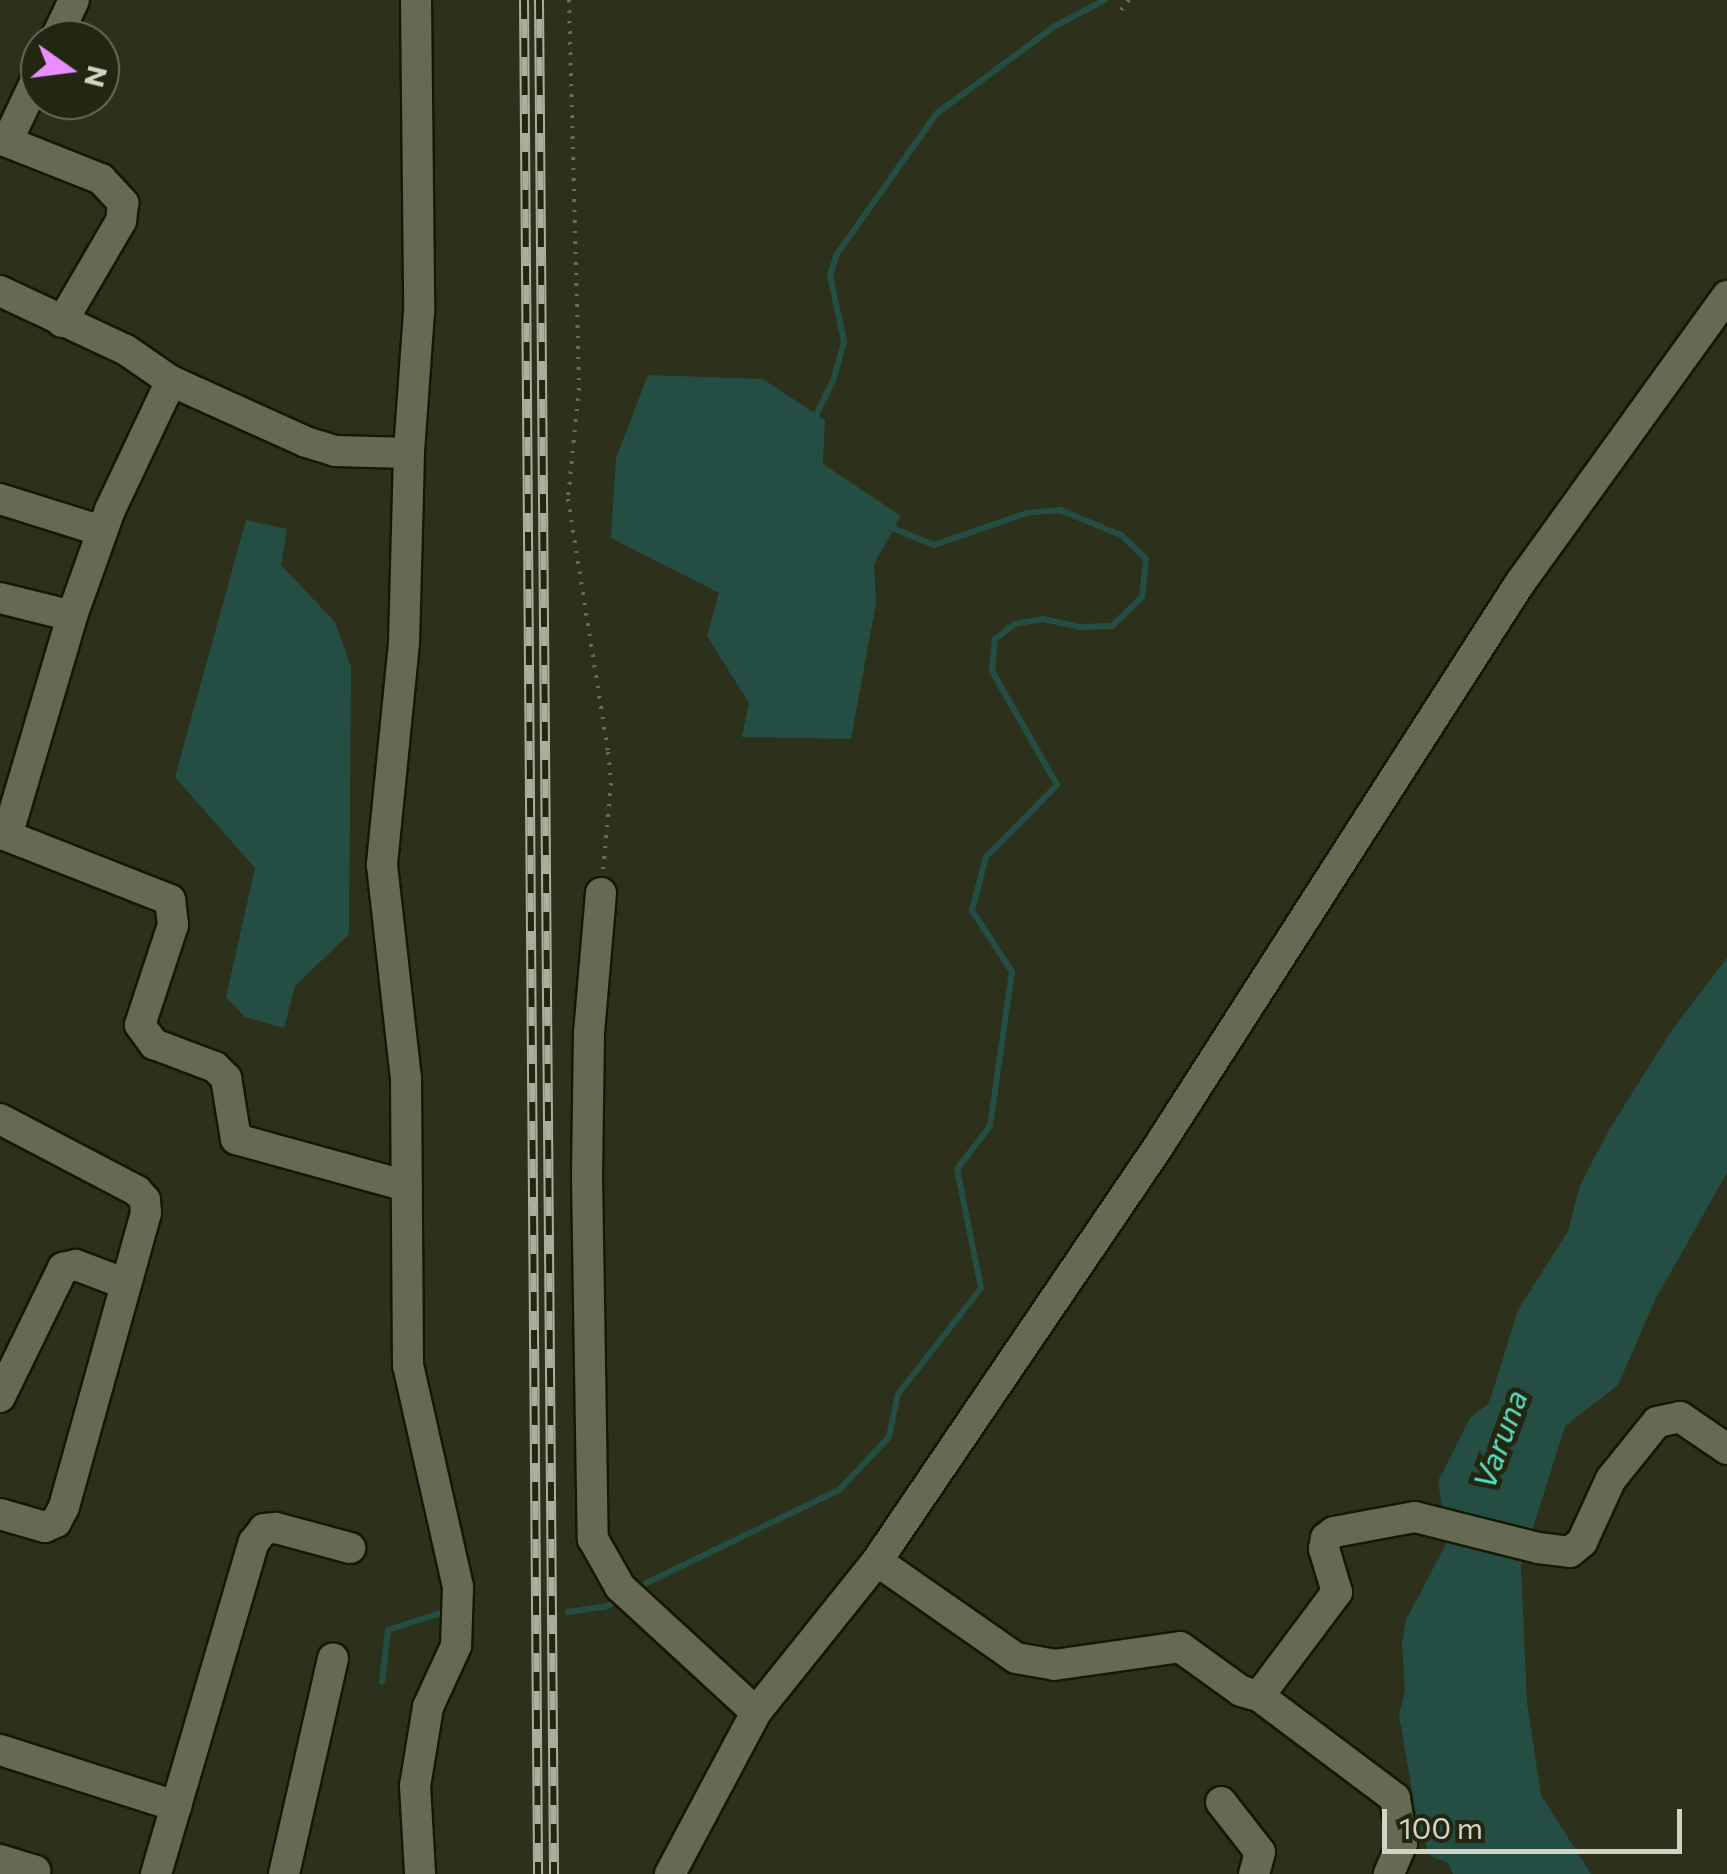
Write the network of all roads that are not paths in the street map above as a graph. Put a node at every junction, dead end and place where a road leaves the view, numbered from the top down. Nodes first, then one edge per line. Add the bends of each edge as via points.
1 (416, 0) edge
2 (20, 109) edge
3 (3, 141) edge
4 (0, 290) edge
5 (1727, 296) edge
6 (62, 322) junction
7 (171, 381) junction
8 (409, 453) junction
9 (0, 499) edge
10 (102, 531) junction
11 (0, 598) edge
12 (72, 616) junction
13 (3, 835) edge
14 (600, 892) road end
15 (0, 1119) edge
16 (407, 1186) junction
17 (126, 1284) junction
18 (0, 1398) edge
19 (1727, 1449) edge
20 (0, 1514) edge
21 (350, 1548) dead end
22 (877, 1562) junction
23 (332, 1659) dead end
24 (1259, 1696) junction
25 (756, 1712) junction
26 (0, 1750) edge
27 (1220, 1802) dead end
28 (176, 1806) junction
29 (0, 1860) edge
30 (35, 1873) edge
31 (156, 1874) edge
32 (284, 1874) edge
33 (420, 1874) edge
34 (670, 1874) edge
35 (1254, 1874) edge
36 (1389, 1874) edge

1 - 8 street via 419,312
2 - 3 street
3 - 6 street via 101,179 124,203 121,221
4 - 6 street
5 - 22 street via 1520,583 1158,1146
6 - 7 street via 126,350
7 - 8 street via 306,442
7 - 10 street
8 - 16 street via 406,620 382,865 406,1079
9 - 10 street
10 - 12 street
11 - 12 street
12 - 13 street
13 - 16 street via 170,900 174,925 140,1025 154,1044 215,1066 226,1078 236,1139
14 - 25 street via 590,1032 593,1539 629,1595
15 - 17 street via 145,1200
16 - 33 street via 408,1366 458,1587 456,1646 428,1707 415,1786
17 - 18 street via 76,1265 62,1268
17 - 20 street via 64,1507 45,1527
19 - 24 street via 1680,1418 1663,1418 1611,1479 1582,1542 1570,1552 1434,1519 1334,1532 1324,1548 1337,1592
21 - 28 street via 276,1528 264,1529 254,1542
22 - 24 street via 1016,1658 1054,1665 1180,1647 1241,1691
22 - 25 street
23 - 32 street
24 - 36 street via 1394,1798 1402,1843
25 - 34 street
26 - 28 street
27 - 35 street via 1260,1852
28 - 31 street
29 - 30 street

